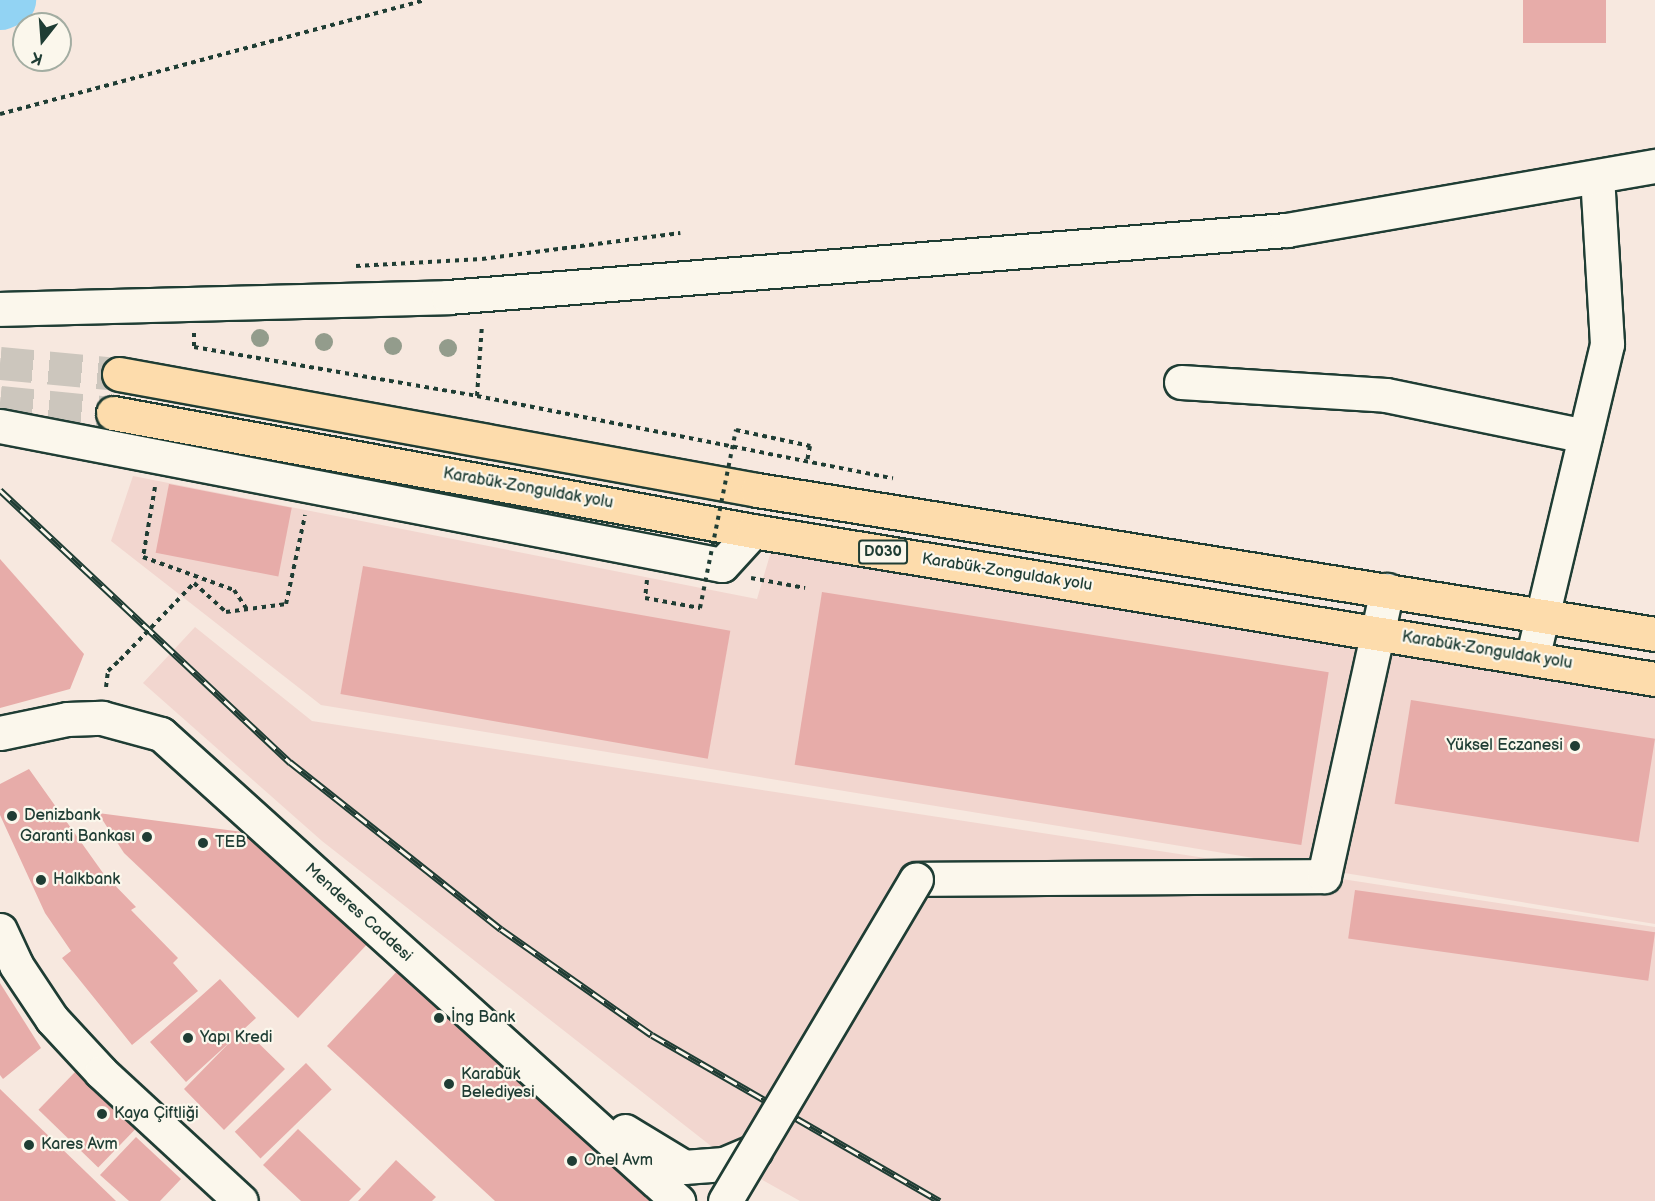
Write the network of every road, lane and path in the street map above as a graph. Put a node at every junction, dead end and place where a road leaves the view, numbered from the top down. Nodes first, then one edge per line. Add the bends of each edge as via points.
1 (424, 0) edge
2 (0, 114) edge
3 (1655, 166) edge
4 (1597, 177) junction
5 (680, 233) dead end
6 (353, 266) dead end
7 (0, 309) edge
8 (482, 314) dead end
9 (194, 327) dead end
10 (119, 374) tunnel mouth
11 (1181, 382) dead end
12 (477, 396) junction
13 (112, 413) tunnel mouth
14 (0, 426) edge
15 (1585, 436) junction
16 (160, 457) junction
17 (807, 461) junction
18 (893, 478) dead end
19 (311, 486) junction
20 (753, 531) junction
21 (1387, 590) junction
22 (645, 598) dead end
23 (247, 609) junction
24 (1542, 614) junction
25 (1379, 633) junction
26 (1655, 634) edge
27 (1532, 659) junction
28 (108, 671) dead end
29 (1655, 679) edge
30 (0, 733) edge
31 (0, 930) edge
32 (474, 1017) junction
33 (754, 1151) junction
34 (732, 1197) edge
35 (241, 1201) edge
36 (678, 1201) edge

1 - 2 path
3 - 4 street
4 - 7 street via 1275,231 448,297
4 - 15 street via 1607,344
5 - 6 path via 482,259
8 - 12 path
9 - 12 path via 194,347
10 - 21 highway via 757,490
11 - 15 street via 1386,395
12 - 17 path
13 - 20 highway, Karabük-Zonguldak yolu / D030
14 - 16 street
15 - 24 street
16 - 19 street
16 - 23 path via 143,557 234,590
17 - 18 path
17 - 22 path, bridge via 810,446 736,430 700,608
19 - 20 street via 722,565
19 - 23 path via 286,604
20 - 25 highway, Karabük-Zonguldak yolu / D030
21 - 24 highway
21 - 25 street
23 - 28 path, bridge via 226,612 194,583
24 - 26 highway
24 - 27 street
25 - 27 highway, Karabük-Zonguldak yolu / D030
25 - 33 street, bridge via 1324,876 916,879
27 - 29 highway, Karabük-Zonguldak yolu / D030
30 - 32 street, Menderes Caddesi via 67,719 102,718 161,734
31 - 35 street via 16,965 52,1019 101,1072
32 - 33 street via 643,1144 684,1167 724,1164
32 - 36 street, Menderes Caddesi
33 - 34 street, bridge

